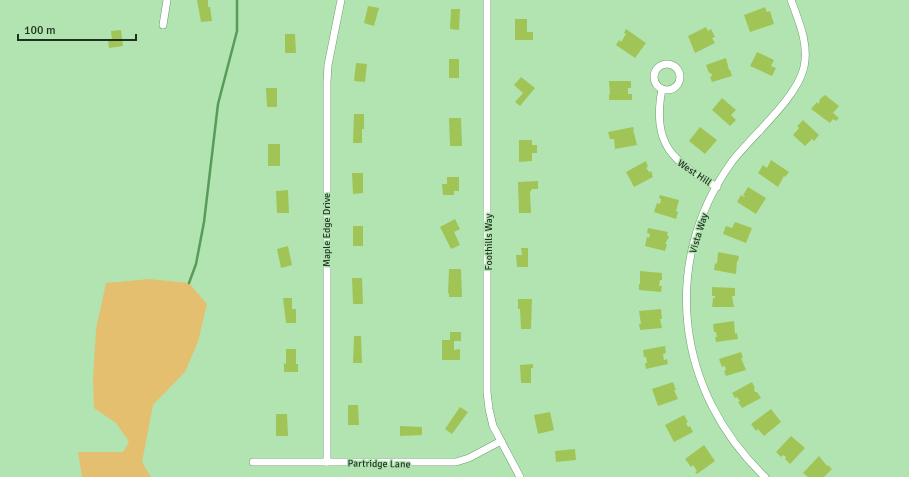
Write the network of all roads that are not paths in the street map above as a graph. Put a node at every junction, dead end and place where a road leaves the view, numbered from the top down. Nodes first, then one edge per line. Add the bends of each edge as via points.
1 (167, 0) edge
2 (341, 0) edge
3 (487, 0) edge
4 (791, 0) edge
5 (163, 25) dead end
6 (662, 89) dead end
7 (717, 187) junction
8 (501, 441) junction
9 (252, 462) dead end
10 (327, 462) junction
11 (520, 477) edge
12 (765, 477) edge

1 - 5 street
2 - 10 street, Maple Edge Drive via 327,82
3 - 8 street, Foothills Way via 487,392 493,426
4 - 7 street, Vista Way via 805,42 804,67 800,79 780,107 731,164
6 - 7 street, West Hill via 659,123 670,151 689,171
7 - 12 street, Vista Way via 700,222 690,262 686,311 691,347 702,386 726,433
8 - 10 street, Partridge Lane via 456,462
8 - 11 street, Foothills Way
9 - 10 street, Partridge Lane

